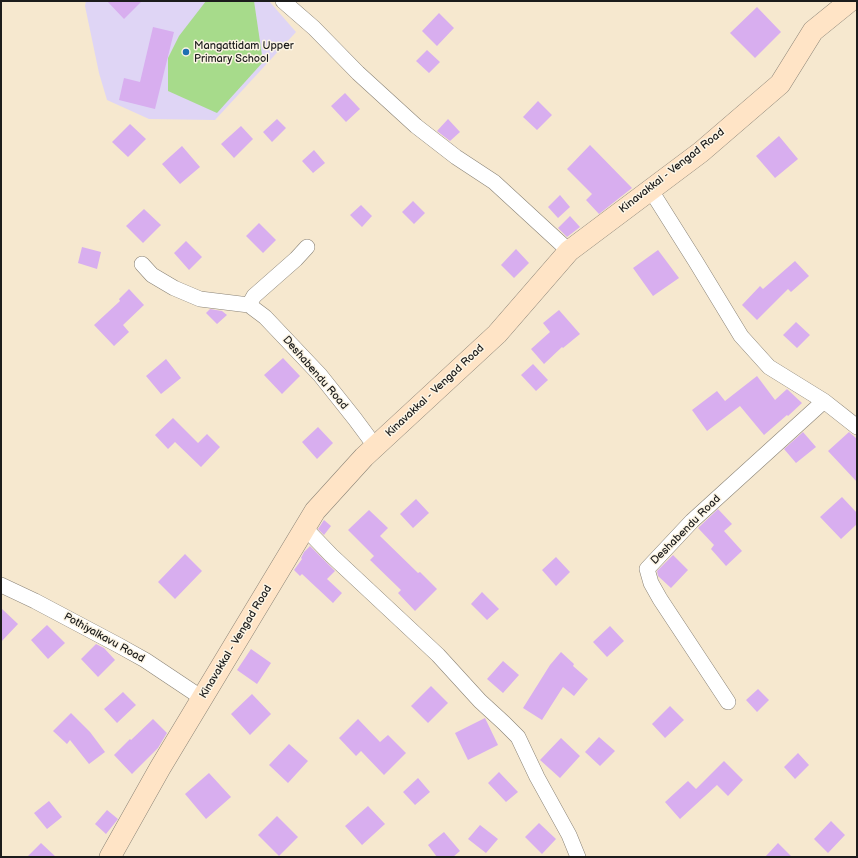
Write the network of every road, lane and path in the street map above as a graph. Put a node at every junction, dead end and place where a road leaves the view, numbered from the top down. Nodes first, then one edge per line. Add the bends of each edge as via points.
1 (283, 1) edge
2 (850, 1) edge
3 (650, 189) junction
4 (307, 247) dead end
5 (569, 251) junction
6 (142, 264) dead end
7 (249, 305) junction
8 (824, 401) junction
9 (857, 427) edge
10 (375, 446) junction
11 (305, 528) junction
12 (1, 585) edge
13 (202, 698) junction
14 (728, 702) dead end
15 (110, 857) edge
16 (578, 857) edge

1 - 5 street via 416,126 494,182
2 - 3 main road, Kinavakkal - Vengad Road via 813,31 780,84 701,152
3 - 5 main road, Kinavakkal - Vengad Road
3 - 8 street via 741,336 769,367
4 - 7 street via 254,296
5 - 10 main road, Kinavakkal - Vengad Road via 496,334
6 - 7 street via 152,275 200,300
7 - 10 street, Deshabendu Road via 265,317 320,375
8 - 9 street
8 - 14 street, Deshabendu Road via 692,521 647,570 650,582 660,599
10 - 11 main road, Kinavakkal - Vengad Road via 315,511
11 - 13 main road, Kinavakkal - Vengad Road
11 - 16 street via 330,555 438,655 480,701 518,737
12 - 13 street, Pothiyalkavu Road via 145,660
13 - 15 main road, Kinavakkal - Vengad Road

